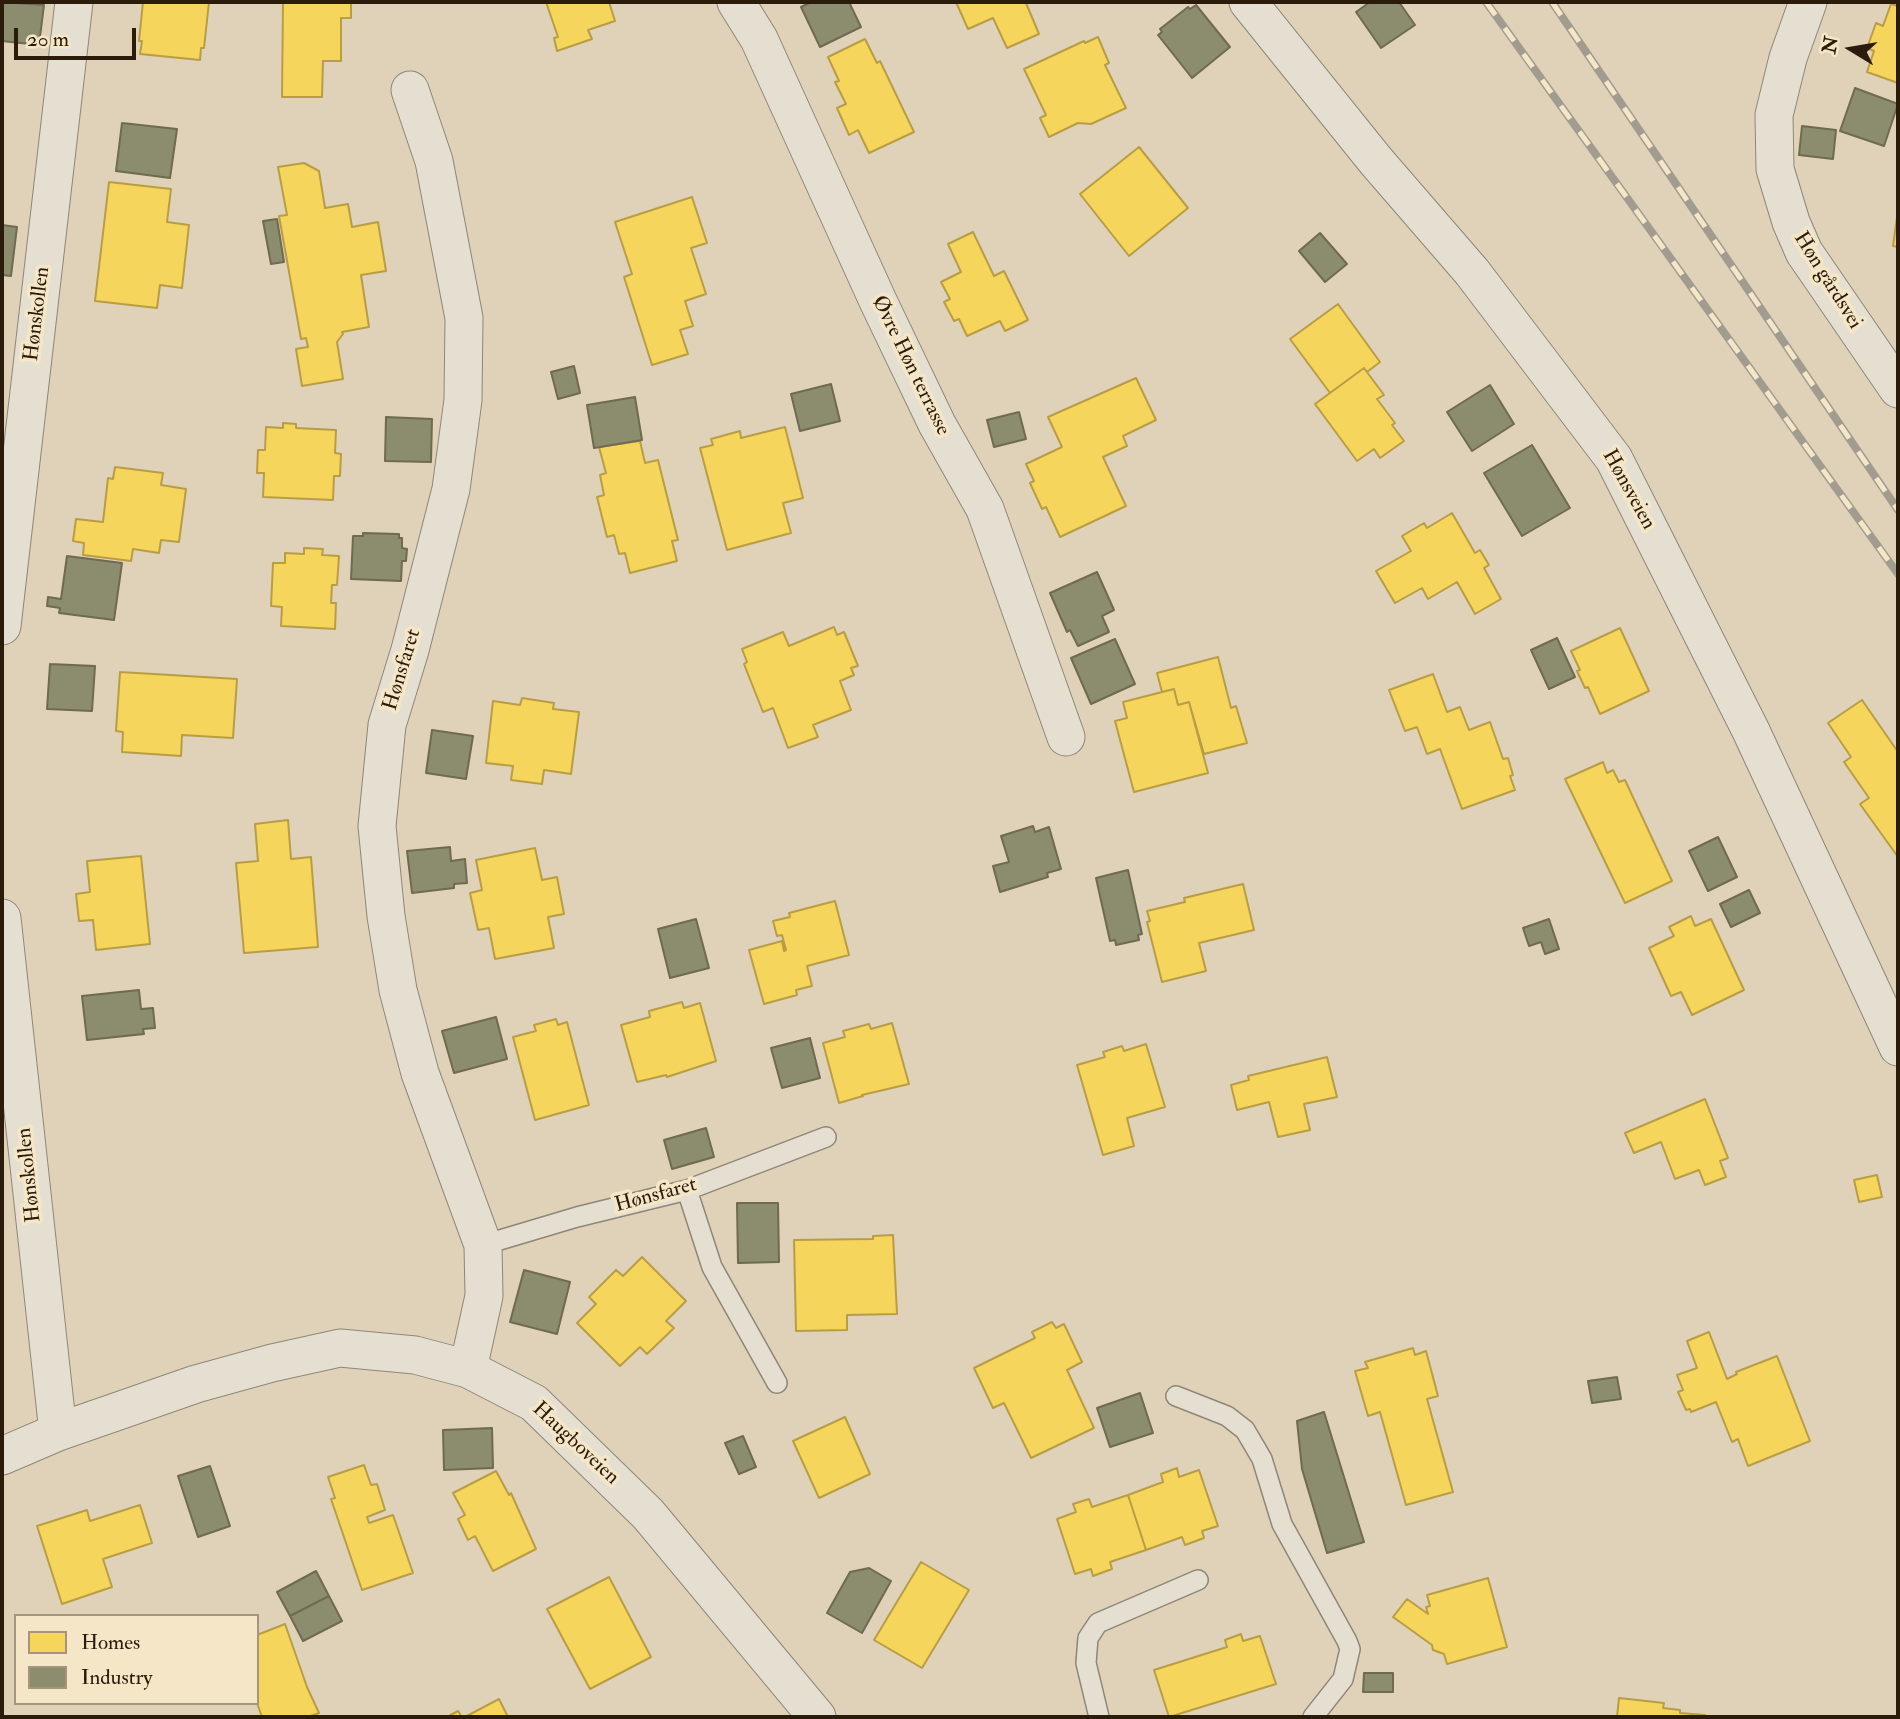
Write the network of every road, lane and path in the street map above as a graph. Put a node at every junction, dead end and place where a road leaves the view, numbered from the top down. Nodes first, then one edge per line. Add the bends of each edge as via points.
1 (74, 2) edge
2 (736, 2) edge
3 (1248, 2) edge
4 (1808, 2) edge
5 (411, 90) dead end
6 (1898, 389) edge
7 (2, 626) edge
8 (1066, 737) dead end
9 (2, 918) edge
10 (1898, 1047) edge
11 (826, 1137) dead end
12 (687, 1189) junction
13 (483, 1245) junction
14 (468, 1369) junction
15 (777, 1383) dead end
16 (1176, 1396) dead end
17 (58, 1432) junction
18 (2, 1456) edge
19 (1198, 1580) dead end
20 (817, 1717) edge
21 (1099, 1717) edge
22 (1313, 1717) edge

1 - 7 street, Hønskollen
2 - 8 street, Øvre Høn terrasse via 759,39 937,424 985,509
3 - 10 street, Hønsveien via 1472,272 1614,459 1751,732
4 - 6 street, Høn gårdsvei via 1774,115 1775,169 1804,252
5 - 13 street, Hønsfaret via 434,161 464,318 463,400 452,489 387,725 377,826 398,990 420,1073
9 - 17 street, Hønskollen
11 - 12 lane, Hønsfaret
12 - 13 lane, Hønsfaret
12 - 15 lane via 712,1267
13 - 14 street, Hønsfaret via 484,1296
14 - 17 street, Haugboveien via 415,1355 340,1348 196,1384
14 - 20 street, Haugboveien via 534,1403 648,1514
16 - 22 lane via 1227,1416 1245,1430 1262,1460 1282,1524 1347,1641 1350,1649 1343,1679
17 - 18 street, Haugboveien
19 - 21 lane via 1098,1622 1088,1639 1086,1663

